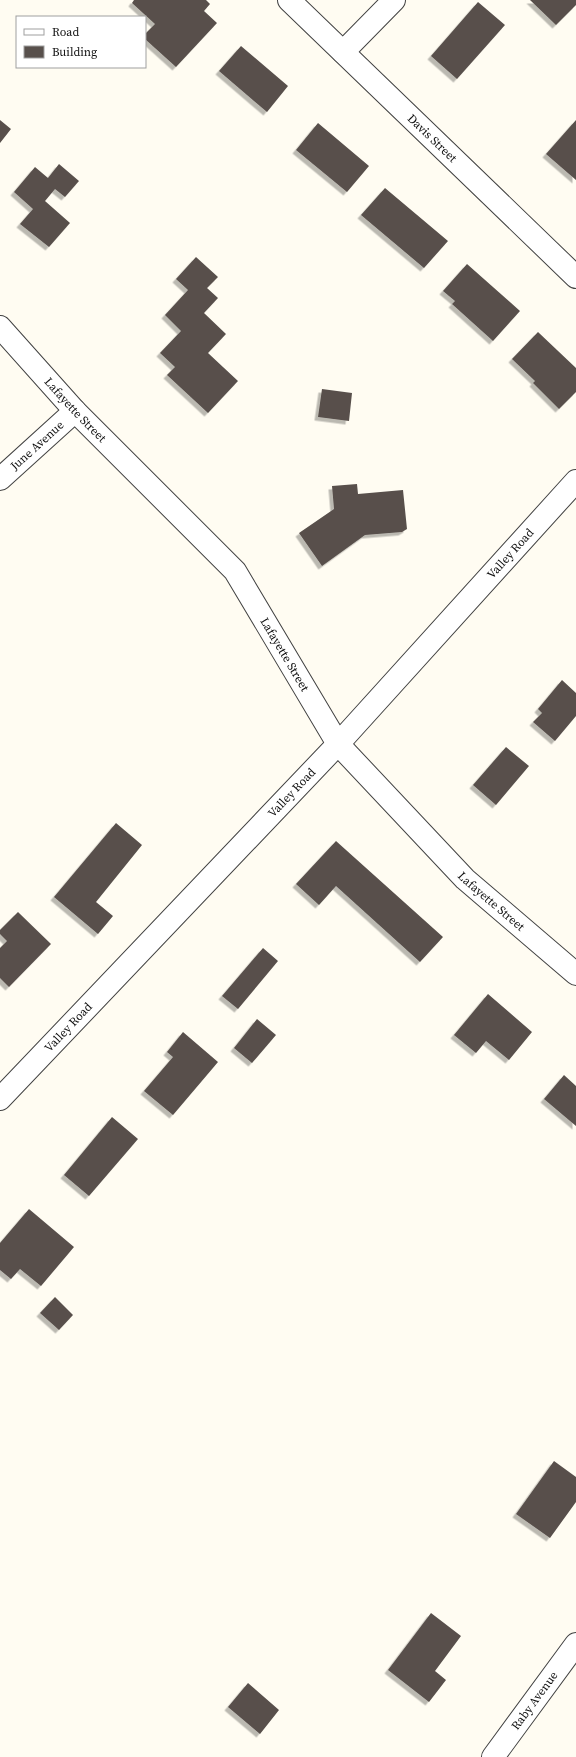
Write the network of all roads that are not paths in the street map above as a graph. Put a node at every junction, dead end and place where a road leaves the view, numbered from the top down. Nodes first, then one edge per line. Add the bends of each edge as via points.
1 (289, 0) edge
2 (394, 0) edge
3 (343, 52) junction
4 (576, 277) edge
5 (0, 327) edge
6 (75, 411) junction
7 (0, 479) edge
8 (576, 481) edge
9 (338, 744) junction
10 (576, 974) edge
11 (0, 1099) edge
12 (576, 1644) edge
13 (493, 1757) edge

1 - 3 street, Davis Street
2 - 3 street
3 - 4 street, Davis Street
5 - 6 street, Lafayette Street
6 - 7 street, June Avenue
6 - 9 street, Lafayette Street via 234,571
8 - 9 street, Valley Road
9 - 10 street, Lafayette Street via 465,879
9 - 11 street, Valley Road
12 - 13 street, Raby Avenue

